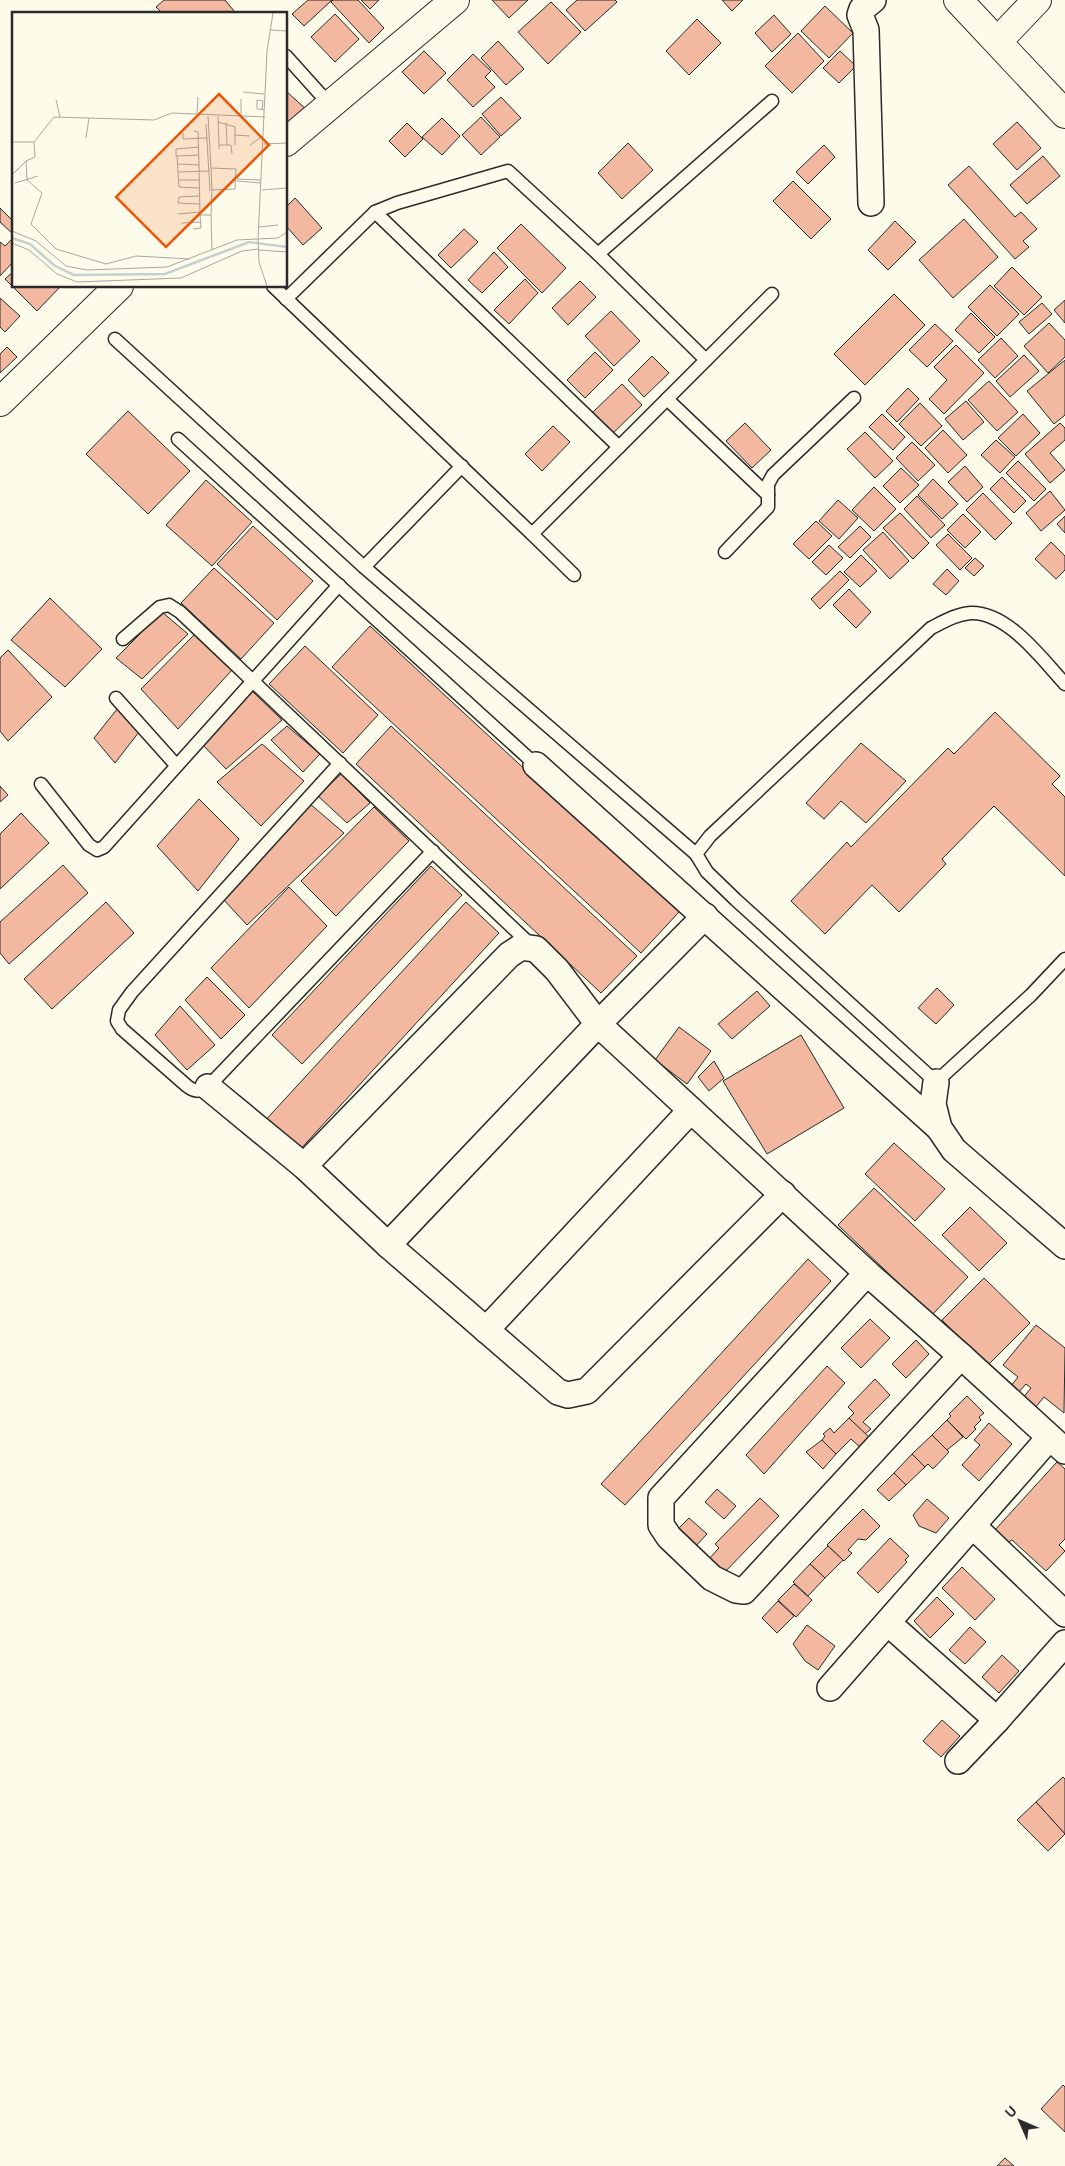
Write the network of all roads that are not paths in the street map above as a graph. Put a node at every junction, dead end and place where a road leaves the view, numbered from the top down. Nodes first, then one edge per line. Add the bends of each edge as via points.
1 (455, 0) edge
2 (872, 0) edge
3 (958, 0) edge
4 (1037, 0) edge
5 (998, 41) junction
6 (288, 58) edge
7 (772, 101) dead end
8 (330, 105) junction
9 (1065, 114) edge
10 (288, 140) edge
11 (871, 202) dead end
12 (375, 212) junction
13 (598, 254) junction
14 (117, 288) edge
15 (275, 288) edge
16 (772, 294) dead end
17 (286, 299) junction
18 (114, 339) dead end
19 (706, 360) junction
20 (854, 398) dead end
21 (667, 399) junction
22 (0, 402) edge
23 (178, 439) dead end
24 (619, 447) junction
25 (462, 466) junction
26 (768, 496) junction
27 (532, 534) junction
28 (725, 552) dead end
29 (364, 567) junction
30 (574, 575) dead end
31 (339, 585) junction
32 (123, 639) dead end
33 (253, 681) junction
34 (1065, 684) edge
35 (116, 698) dead end
36 (340, 763) junction
37 (536, 764) joint
38 (176, 765) junction
39 (41, 784) dead end
40 (433, 851) junction
41 (696, 854) junction
42 (705, 916) junction
43 (536, 949) junction
44 (1065, 959) edge
45 (598, 1024) junction
46 (936, 1082) junction
47 (208, 1087) junction
48 (692, 1110) junction
49 (939, 1128) junction
50 (304, 1166) junction
51 (783, 1194) junction
52 (388, 1246) junction
53 (1065, 1246) edge
54 (867, 1273) junction
55 (486, 1330) junction
56 (961, 1356) junction
57 (1057, 1445) edge
58 (973, 1526) junction
59 (1065, 1614) edge
60 (888, 1623) junction
61 (1065, 1643) edge
62 (830, 1688) dead end
63 (997, 1720) junction
64 (958, 1761) dead end

1 - 8 street
2 - 11 street via 860,15 866,30
3 - 5 street
4 - 5 street
5 - 9 street
6 - 8 lane
7 - 13 lane
8 - 10 street
12 - 13 lane via 508,171
12 - 17 lane
12 - 24 lane
13 - 19 lane
14 - 22 street
15 - 17 lane
16 - 19 lane
17 - 25 lane
18 - 29 lane
19 - 21 lane
20 - 26 lane via 773,475 768,484
21 - 24 lane
21 - 26 lane
23 - 31 lane
24 - 27 lane
25 - 27 lane
25 - 29 lane
26 - 28 lane via 768,507
27 - 30 lane
29 - 41 lane
31 - 33 lane
31 - 37 lane
32 - 33 lane via 160,606 169,605
33 - 36 lane
33 - 38 lane
34 - 41 lane via 1017,633 994,617 972,613 953,617 931,628 710,836
35 - 38 lane
36 - 40 lane
36 - 47 lane via 119,1010 117,1021 122,1029 187,1086 200,1091
37 - 42 street
38 - 39 lane via 104,848 97,850 89,845
40 - 43 lane
40 - 47 lane
41 - 46 lane via 707,872 728,893
42 - 45 street
42 - 49 street
43 - 45 street via 557,970
43 - 50 street via 521,947 510,956
44 - 46 lane via 1031,995
45 - 48 street
45 - 52 street
46 - 49 street via 933,1104
47 - 50 street
48 - 51 street
48 - 55 street
49 - 53 street via 954,1150
50 - 52 street
51 - 54 street
51 - 55 street via 587,1391 568,1395 558,1392
52 - 55 street
54 - 56 street
54 - 56 street via 661,1498 661,1525 669,1537 712,1578 736,1590 744,1590
56 - 57 street
57 - 58 street
58 - 59 street
58 - 60 street
60 - 62 street
60 - 63 street
61 - 63 street
63 - 64 street

